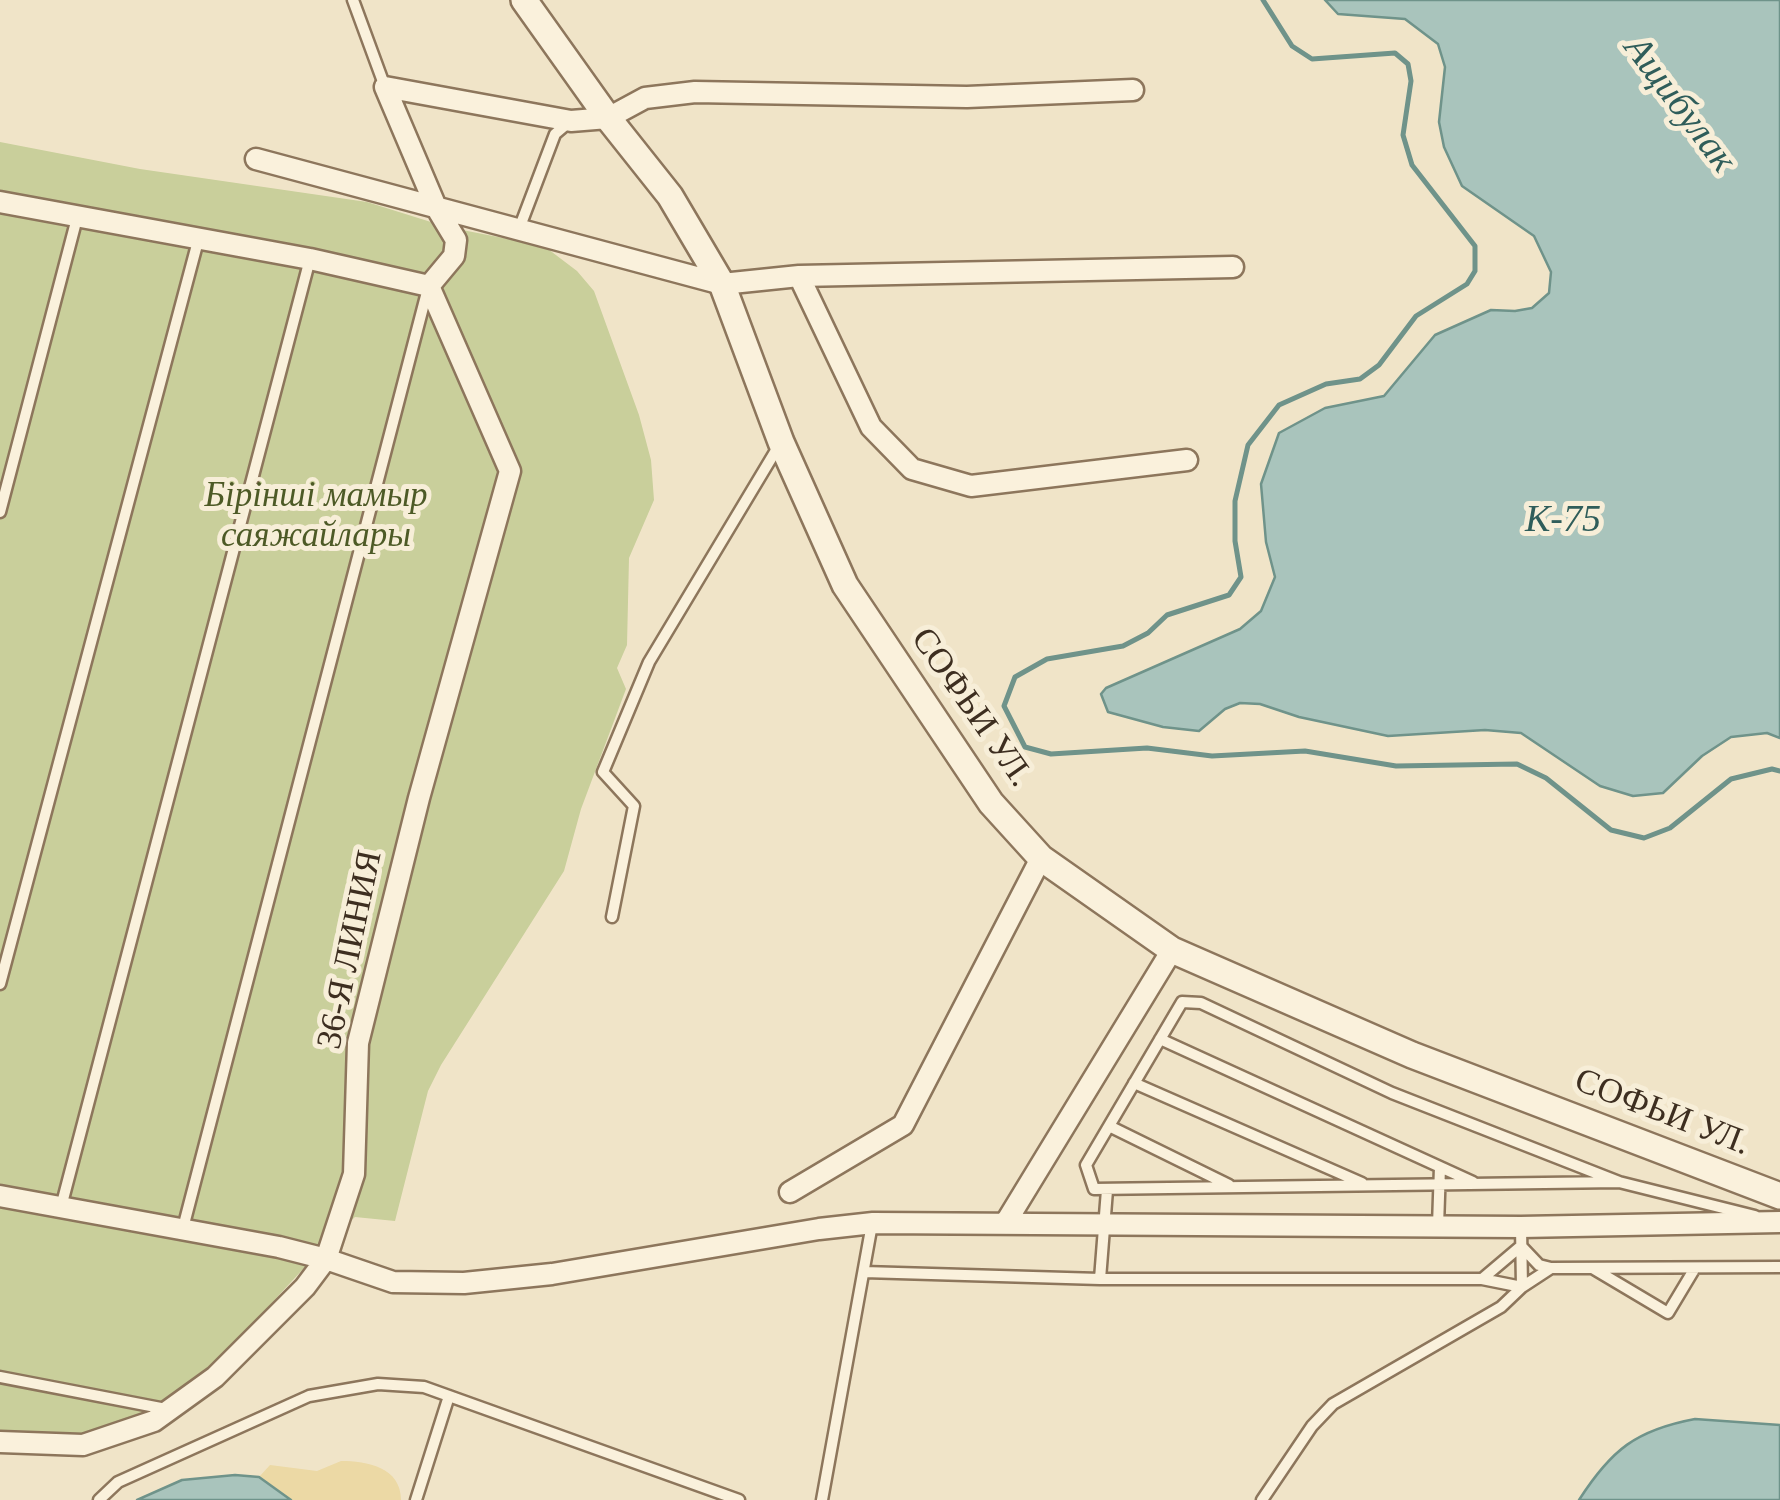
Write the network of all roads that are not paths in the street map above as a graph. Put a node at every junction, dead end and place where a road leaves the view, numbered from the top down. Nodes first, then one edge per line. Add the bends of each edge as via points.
1 (353, 0) edge
2 (524, 0) edge
3 (386, 87) junction
4 (1133, 90) dead end
5 (608, 118) junction
6 (571, 120) junction
7 (256, 158) dead end
8 (0, 202) edge
9 (436, 207) junction
10 (77, 218) junction
11 (519, 229) junction
12 (198, 241) junction
13 (310, 259) junction
14 (1233, 267) dead end
15 (799, 276) junction
16 (722, 284) junction
17 (429, 286) junction
18 (782, 442) junction
19 (1187, 460) dead end
20 (0, 512) edge
21 (1041, 858) junction
22 (612, 918) dead end
23 (1172, 950) junction
24 (0, 984) edge
25 (1160, 1039) junction
26 (1134, 1083) junction
27 (1109, 1126) junction
28 (1440, 1167) junction
29 (1619, 1182) junction
30 (1440, 1184) junction
31 (1477, 1184) junction
32 (1368, 1186) junction
33 (1234, 1188) junction
34 (1107, 1190) junction
35 (790, 1192) dead end
36 (0, 1196) edge
37 (1780, 1196) edge
38 (61, 1208) junction
39 (1006, 1222) junction
40 (1780, 1222) edge
41 (872, 1223) junction
42 (1105, 1223) junction
43 (1438, 1226) junction
44 (182, 1230) junction
45 (1521, 1237) junction
46 (326, 1259) junction
47 (1780, 1267) edge
48 (1551, 1268) junction
49 (1593, 1268) junction
50 (1695, 1268) junction
51 (864, 1272) junction
52 (1100, 1279) junction
53 (1482, 1280) junction
54 (1522, 1287) junction
55 (0, 1377) edge
56 (449, 1396) junction
57 (172, 1410) junction
58 (0, 1442) edge
59 (99, 1500) edge
60 (416, 1500) edge
61 (739, 1500) edge
62 (822, 1500) edge
63 (1262, 1500) edge

1 - 3 lane
2 - 5 street, СОФЬИ УЛ.
3 - 6 street
3 - 9 street
4 - 5 street via 967,97 694,92 645,98
5 - 6 street
5 - 16 street, СОФЬИ УЛ. via 670,196
6 - 11 lane via 555,134
7 - 9 street
8 - 10 street
9 - 11 street
9 - 17 street via 456,240 454,256
10 - 12 street
10 - 20 lane
11 - 16 street
12 - 13 street
12 - 24 lane
13 - 17 street
13 - 38 lane
14 - 15 street
15 - 16 street
15 - 19 street via 871,427 912,469 971,486
16 - 18 street, СОФЬИ УЛ.
17 - 44 lane
17 - 46 street, 36-Я ЛИНИЯ via 510,471 358,1044 354,1174
18 - 21 street, СОФЬИ УЛ. via 845,586 992,803
18 - 22 lane via 648,662 603,772 634,806
21 - 23 street, СОФЬИ УЛ.
21 - 35 street via 903,1125
23 - 37 street, СОФЬИ УЛ. via 1412,1055
23 - 39 street
25 - 26 lane
25 - 28 lane
25 - 29 lane via 1182,1002 1200,1003 1392,1094
26 - 27 lane
26 - 32 lane
27 - 33 lane
27 - 34 lane via 1086,1165 1094,1190
28 - 30 lane
28 - 31 lane
29 - 31 lane
29 - 40 lane
30 - 31 lane
30 - 32 lane
30 - 43 lane
32 - 33 lane
33 - 34 lane
34 - 42 lane
36 - 38 street
38 - 44 street
39 - 41 street
39 - 42 street
40 - 45 street
41 - 46 street via 464,1283 393,1282
41 - 51 lane
42 - 43 street
42 - 52 lane
43 - 45 street
44 - 46 street
45 - 48 lane via 1540,1266
45 - 53 lane
45 - 54 lane
46 - 57 street, 36-Я ЛИНИЯ via 228,1364
47 - 50 lane
48 - 49 lane
48 - 54 lane
49 - 50 lane
49 - 50 lane via 1668,1313
51 - 52 lane
51 - 62 lane
52 - 53 lane
53 - 54 lane
54 - 63 lane via 1501,1307 1333,1404
55 - 57 lane
56 - 59 lane via 424,1386 378,1384 309,1396 118,1482
56 - 60 lane
56 - 61 lane
57 - 58 street, 36-Я ЛИНИЯ via 83,1445

